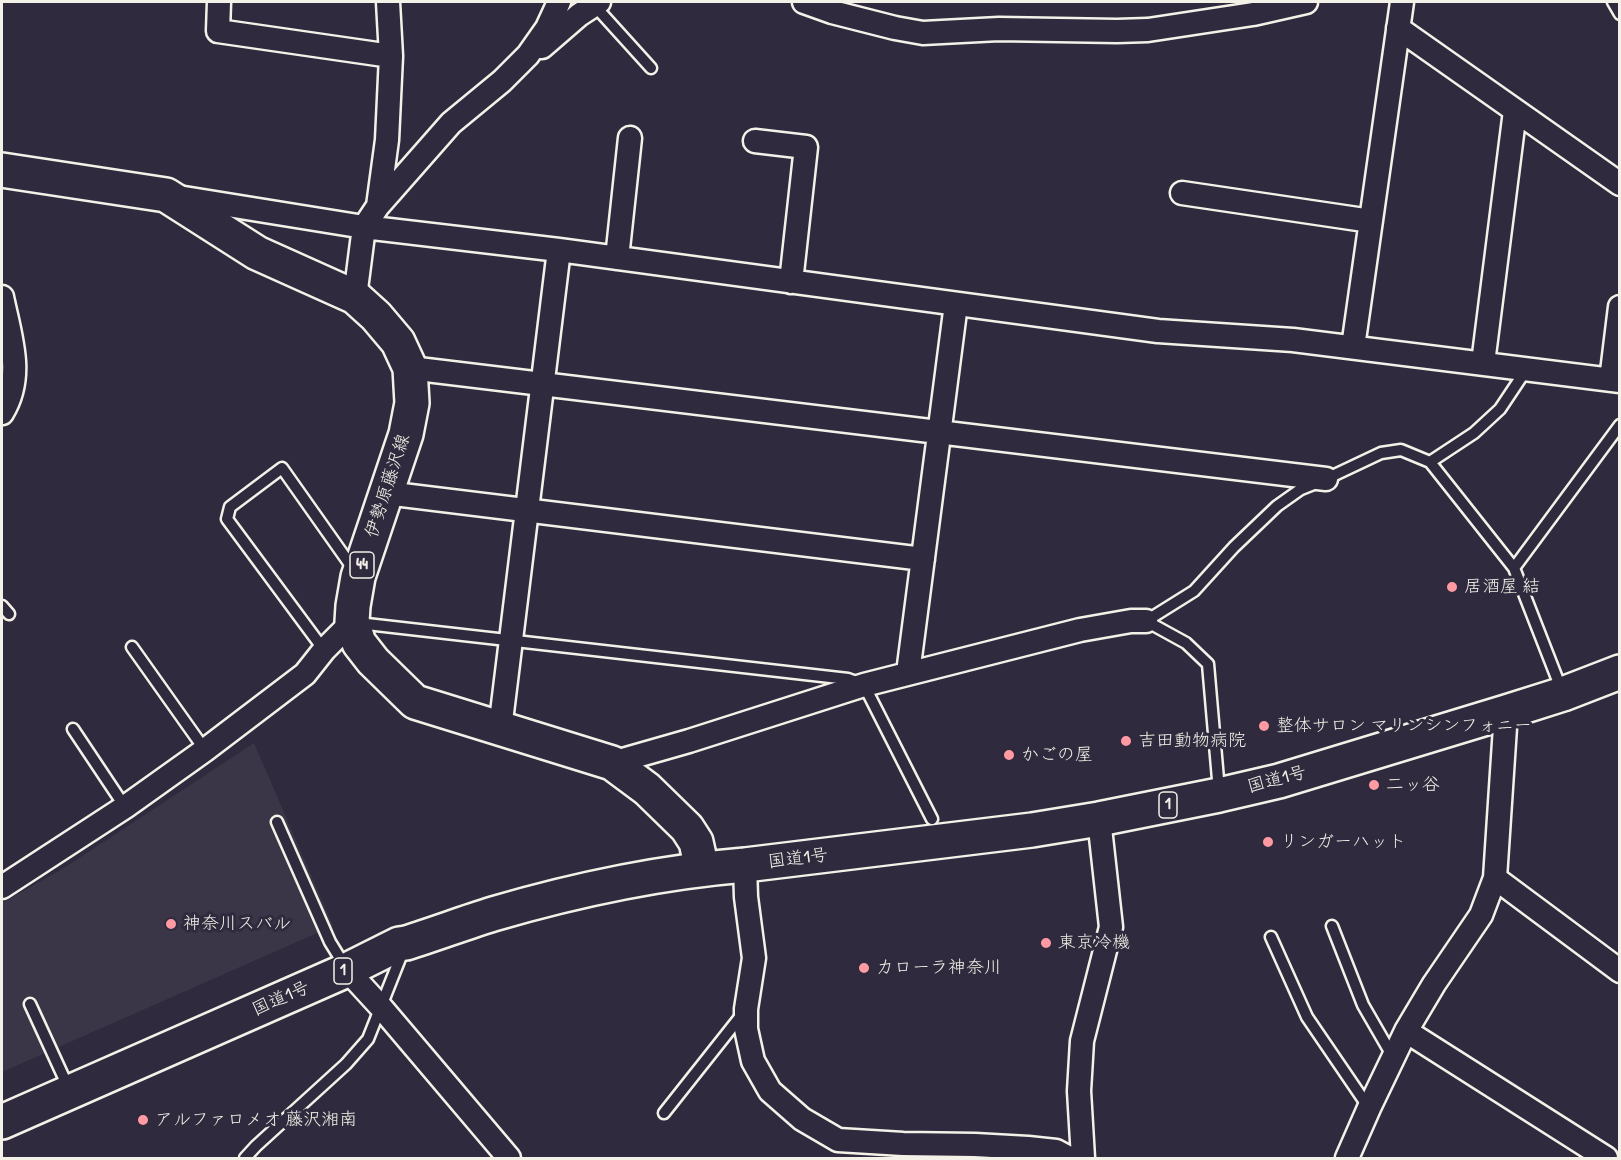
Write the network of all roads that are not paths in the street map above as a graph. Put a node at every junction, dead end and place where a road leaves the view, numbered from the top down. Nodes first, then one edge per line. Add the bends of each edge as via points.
1 (219, 2) edge
2 (388, 2) edge
3 (559, 2) edge
4 (1306, 2) edge
5 (1402, 2) edge
6 (1613, 2) edge
7 (596, 3) edge
8 (812, 3) edge
9 (1620, 14) edge
10 (1398, 28) junction
11 (391, 56) junction
12 (651, 68) dead end
13 (502, 81) junction
14 (1515, 111) junction
15 (630, 138) dead end
16 (755, 141) dead end
17 (2, 170) edge
18 (1620, 184) edge
19 (1182, 193) dead end
20 (166, 195) junction
21 (378, 206) junction
22 (1371, 221) junction
23 (364, 227) junction
24 (559, 250) junction
25 (617, 258) junction
26 (791, 282) junction
27 (2, 297) edge
28 (355, 297) junction
29 (956, 304) junction
30 (1620, 307) edge
31 (1353, 347) junction
32 (1483, 363) junction
33 (410, 368) junction
34 (1527, 369) junction
35 (1615, 381) edge
36 (543, 384) junction
37 (2, 413) edge
38 (1620, 426) edge
39 (940, 432) junction
40 (1430, 462) junction
41 (1326, 479) junction
42 (386, 494) junction
43 (527, 511) junction
44 (923, 559) junction
45 (1514, 568) junction
46 (358, 577) junction
47 (1146, 621) junction
48 (352, 622) junction
49 (511, 640) junction
50 (132, 647) dead end
51 (324, 650) junction
52 (1620, 672) edge
53 (908, 673) junction
54 (864, 685) junction
55 (1563, 694) junction
56 (1506, 712) junction
57 (72, 729) dead end
58 (500, 729) junction
59 (205, 750) junction
60 (612, 763) junction
61 (1219, 795) junction
62 (125, 807) junction
63 (932, 819) dead end
64 (1099, 819) junction
65 (277, 822) dead end
66 (745, 865) junction
67 (702, 869) junction
68 (1495, 878) junction
69 (2, 887) edge
70 (1332, 926) dead end
71 (1271, 938) dead end
72 (406, 943) junction
73 (346, 970) junction
74 (1620, 971) edge
75 (30, 1004) dead end
76 (380, 1006) junction
77 (746, 1009) junction
78 (1406, 1031) junction
79 (1392, 1057) junction
80 (70, 1092) junction
81 (1369, 1108) junction
82 (664, 1113) dead end
83 (2, 1122) edge
84 (904, 1151) edge
85 (245, 1158) edge
86 (509, 1158) edge
87 (1069, 1158) edge
88 (1083, 1158) edge
89 (1347, 1158) edge
90 (1606, 1158) edge

1 - 11 street via 218,32
2 - 11 street
3 - 13 street via 528,55
4 - 8 street via 1148,30 923,33 832,12
5 - 10 street
6 - 9 lane
7 - 12 lane
7 - 13 street
10 - 14 street
10 - 22 street
11 - 21 street via 387,140
13 - 21 street via 451,123
14 - 18 street
14 - 32 street
15 - 25 street
16 - 26 street via 806,147
17 - 20 main road, 伊勢原藤沢線 / 44
19 - 22 street
20 - 23 street
20 - 28 main road, 伊勢原藤沢線 / 44 via 257,253
21 - 23 street
22 - 31 street
23 - 24 street
23 - 28 street
24 - 25 street
24 - 36 street
25 - 26 street
26 - 29 street
27 - 37 street via 15,365 13,385
28 - 33 main road, 伊勢原藤沢線 / 44 via 398,342
29 - 31 street via 1158,331
29 - 39 street
30 - 35 street
31 - 32 street
32 - 34 street
33 - 36 street
33 - 42 main road, 伊勢原藤沢線 / 44 via 412,403
34 - 35 street
34 - 40 lane via 1500,409 1474,433
36 - 39 street
36 - 43 street
38 - 45 lane
39 - 41 street
39 - 44 street
40 - 41 lane via 1401,450 1381,453
40 - 45 lane
41 - 47 lane via 1300,489 1277,506 1194,591
42 - 43 street
42 - 46 main road, 伊勢原藤沢線 / 44
43 - 44 street
43 - 49 street
44 - 53 street
45 - 55 lane
46 - 48 main road, 伊勢原藤沢線 / 44
46 - 51 lane via 282,468 230,507 227,519
47 - 53 street via 1080,630
47 - 61 lane via 1186,643 1208,664
48 - 49 lane
48 - 51 street
48 - 58 main road, 伊勢原藤沢線 / 44 via 359,643 373,661 415,702
49 - 54 lane via 848,679
49 - 58 street
50 - 59 lane
51 - 59 street via 305,674
52 - 55 main road, 国道1号 / 1
53 - 54 street
54 - 60 street
54 - 63 lane
55 - 56 main road, 国道1号 / 1
56 - 61 main road, 国道1号 / 1 via 1279,781
56 - 68 street
57 - 62 lane
58 - 60 main road, 伊勢原藤沢線 / 44
59 - 62 street
60 - 67 main road, 伊勢原藤沢線 / 44 via 647,789 687,828 696,842
61 - 64 main road, 国道1号 / 1
62 - 69 street
64 - 66 main road, 国道1号 / 1
64 - 88 street via 1111,927 1082,1041 1079,1091
65 - 73 lane
66 - 67 main road, 国道1号 / 1
66 - 77 street via 754,958
67 - 72 main road, 国道1号 / 1 via 599,887 494,914
68 - 74 street
68 - 78 street via 1481,915
70 - 79 lane via 1363,1005
71 - 81 lane via 1307,1017
72 - 73 main road, 国道1号 / 1
72 - 76 lane
73 - 76 street
73 - 80 main road, 国道1号 / 1
75 - 80 lane
76 - 85 lane via 368,1039 346,1064
76 - 86 street
77 - 82 lane
77 - 84 street via 753,1061 770,1091 802,1119 838,1140
78 - 79 street
78 - 90 street
79 - 81 street
80 - 83 main road, 国道1号 / 1
81 - 89 street
84 - 87 street via 975,1145 1056,1151

